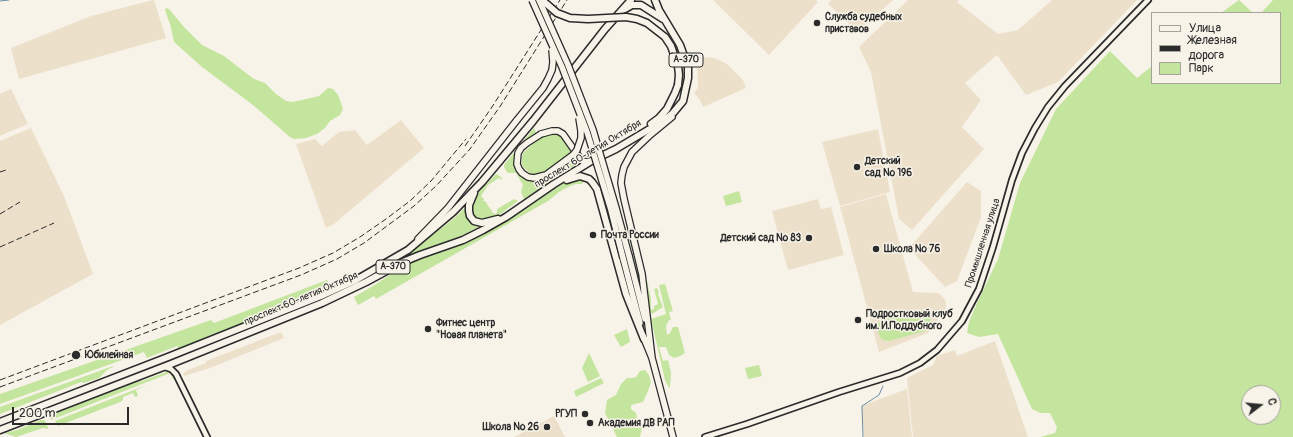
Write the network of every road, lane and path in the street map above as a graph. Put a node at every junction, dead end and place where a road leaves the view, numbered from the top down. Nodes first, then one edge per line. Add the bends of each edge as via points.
1 (532, 0) edge
2 (539, 0) edge
3 (542, 0) edge
4 (631, 0) edge
5 (655, 0) edge
6 (1148, 0) edge
7 (621, 12) junction
8 (667, 23) junction
9 (545, 27) junction
10 (569, 84) junction
11 (684, 101) junction
12 (608, 152) junction
13 (593, 160) junction
14 (482, 182) junction
15 (554, 184) junction
16 (506, 217) junction
17 (408, 250) junction
18 (626, 257) junction
19 (647, 338) junction
20 (180, 360) junction
21 (163, 367) junction
22 (176, 374) junction
23 (0, 422) edge
24 (0, 430) edge
25 (207, 437) edge
26 (673, 437) edge
27 (705, 437) edge

1 - 9 main road, bridge
2 - 18 main road, bridge via 593,130 614,201
3 - 12 highway, bridge via 557,13 570,18 637,19 656,29 671,46 679,75 672,102 659,118
4 - 7 highway, проспект 60-летия Октября / А-370
5 - 8 highway, А-370
6 - 27 street, Промышленная улица via 1065,86 1035,128 1012,180 979,289 962,321 937,350 920,363 900,373
7 - 8 highway, А-370 via 632,5 641,5
7 - 14 highway, проспект 60-летия Октября / А-370
8 - 11 highway, А-370 via 680,45 688,67
9 - 10 main road, bridge
9 - 17 main road, bridge via 553,55 552,70 543,88 448,208
10 - 13 main road, bridge via 581,131 579,145 573,156 546,175 534,178 528,177 517,164 521,148 541,134 552,131 563,134 582,161
10 - 18 main road, bridge via 599,168
11 - 12 highway, проспект 60-летия Октября / А-370 via 663,121
11 - 19 main road via 677,112 632,152 622,175 624,199 642,274
12 - 13 highway, проспект 60-летия Октября / А-370
13 - 15 highway, проспект 60-летия Октября / А-370
14 - 16 highway via 471,198 470,216 474,221 482,222
14 - 17 highway, проспект 60-летия Октября / А-370 via 453,212
15 - 16 highway, проспект 60-летия Октября / А-370
15 - 19 highway via 580,176 589,179 597,189 626,294
16 - 20 highway, проспект 60-летия Октября / А-370 via 462,240 420,254 328,300
17 - 23 highway, проспект 60-летия Октября / А-370 via 356,280 321,296
18 - 19 main road
19 - 26 main road
20 - 21 highway, проспект 60-летия Октября / А-370
20 - 22 street
21 - 22 street via 171,369
21 - 24 highway, проспект 60-летия Октября / А-370
22 - 25 street

